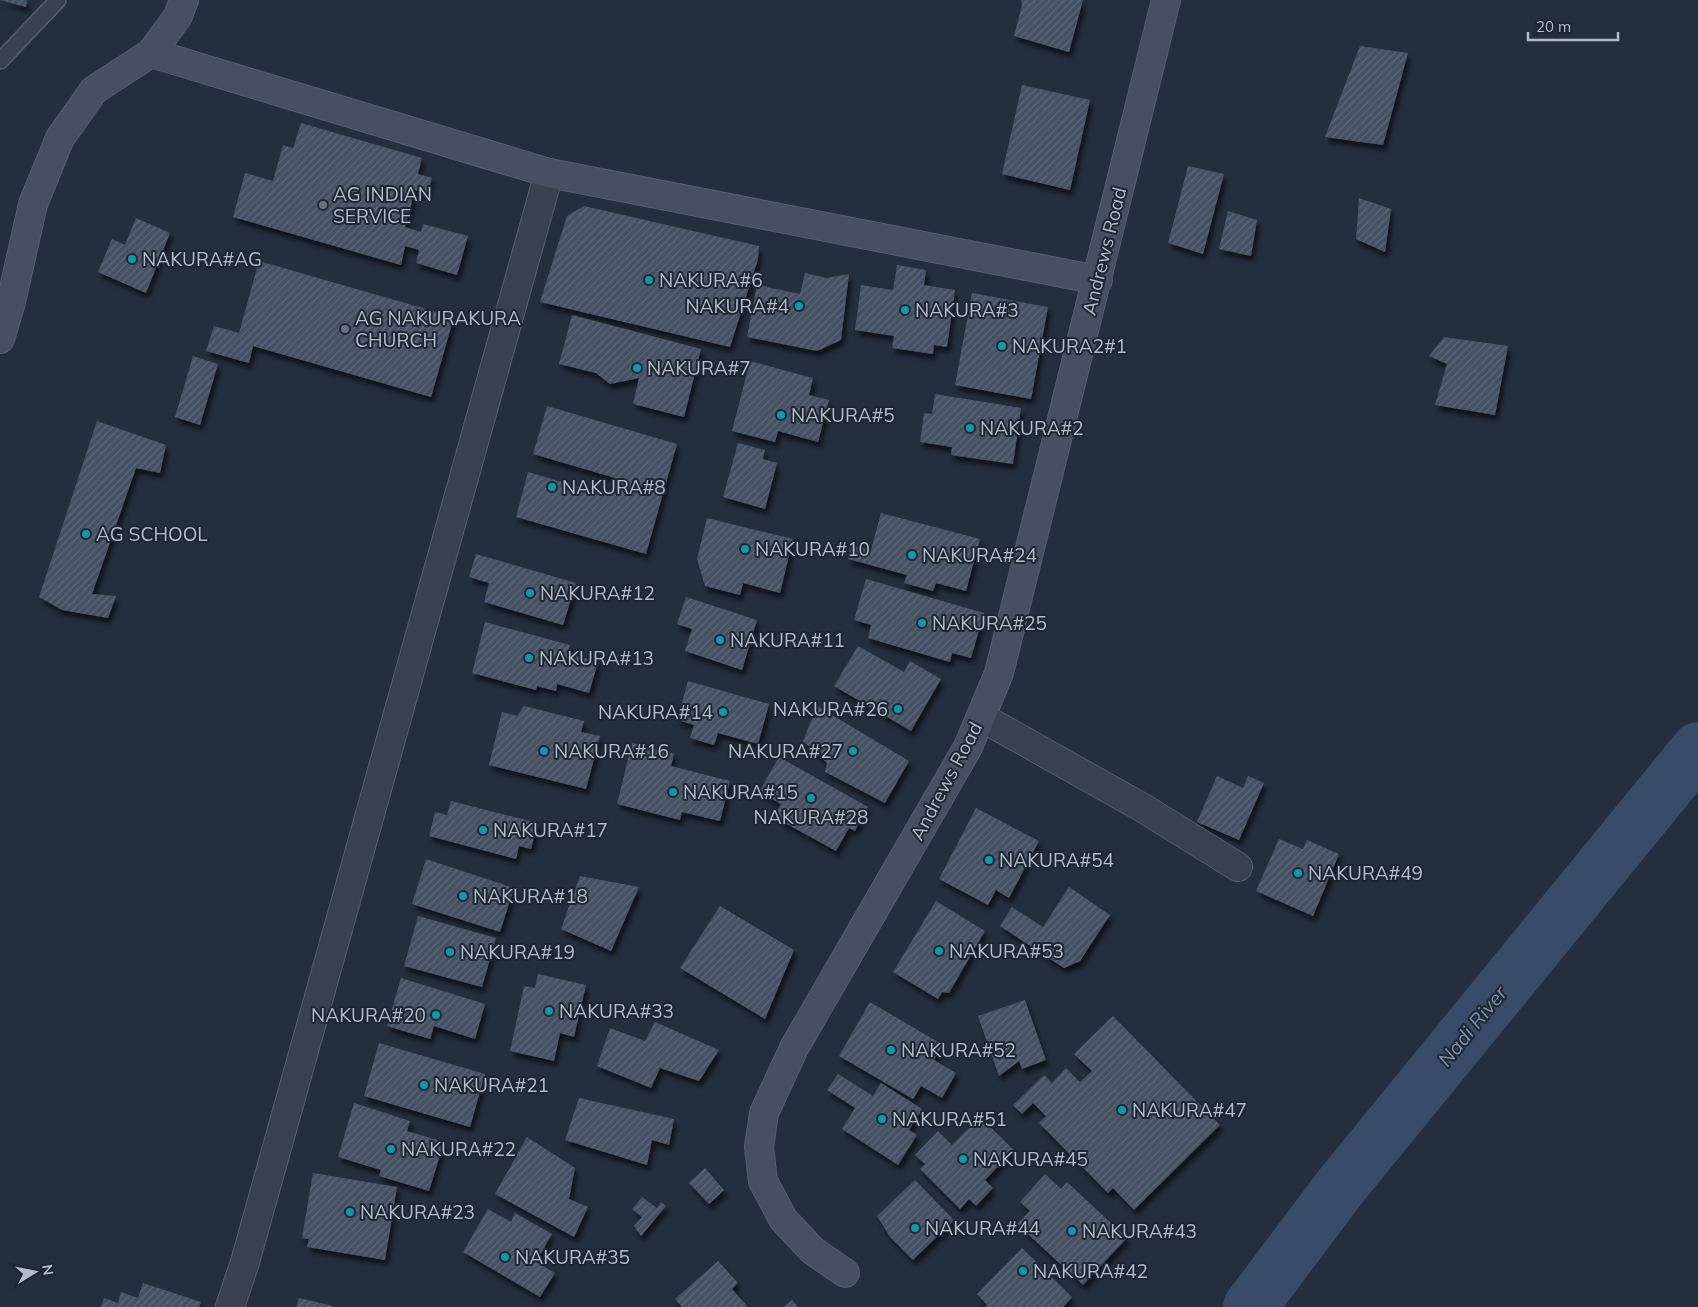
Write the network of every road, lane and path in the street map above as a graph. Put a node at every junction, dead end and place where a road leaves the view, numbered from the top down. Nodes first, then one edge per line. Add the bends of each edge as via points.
1 (58, 0) edge
2 (184, 0) edge
3 (1166, 0) edge
4 (151, 53) junction
5 (0, 61) edge
6 (549, 173) junction
7 (1098, 280) junction
8 (0, 339) edge
9 (981, 717) junction
10 (1238, 867) dead end
11 (845, 1273) dead end
12 (230, 1307) edge

1 - 5 lane
2 - 4 main road via 178,16
3 - 7 main road, Andrews Road
4 - 6 main road
4 - 8 main road via 94,90 60,138 33,204 12,302
6 - 7 main road
6 - 12 street
7 - 9 main road, Andrews Road via 999,673
9 - 10 street via 1143,808
9 - 11 main road, Andrews Road via 968,747 794,1048 764,1113 760,1147 763,1181 783,1219 812,1250

